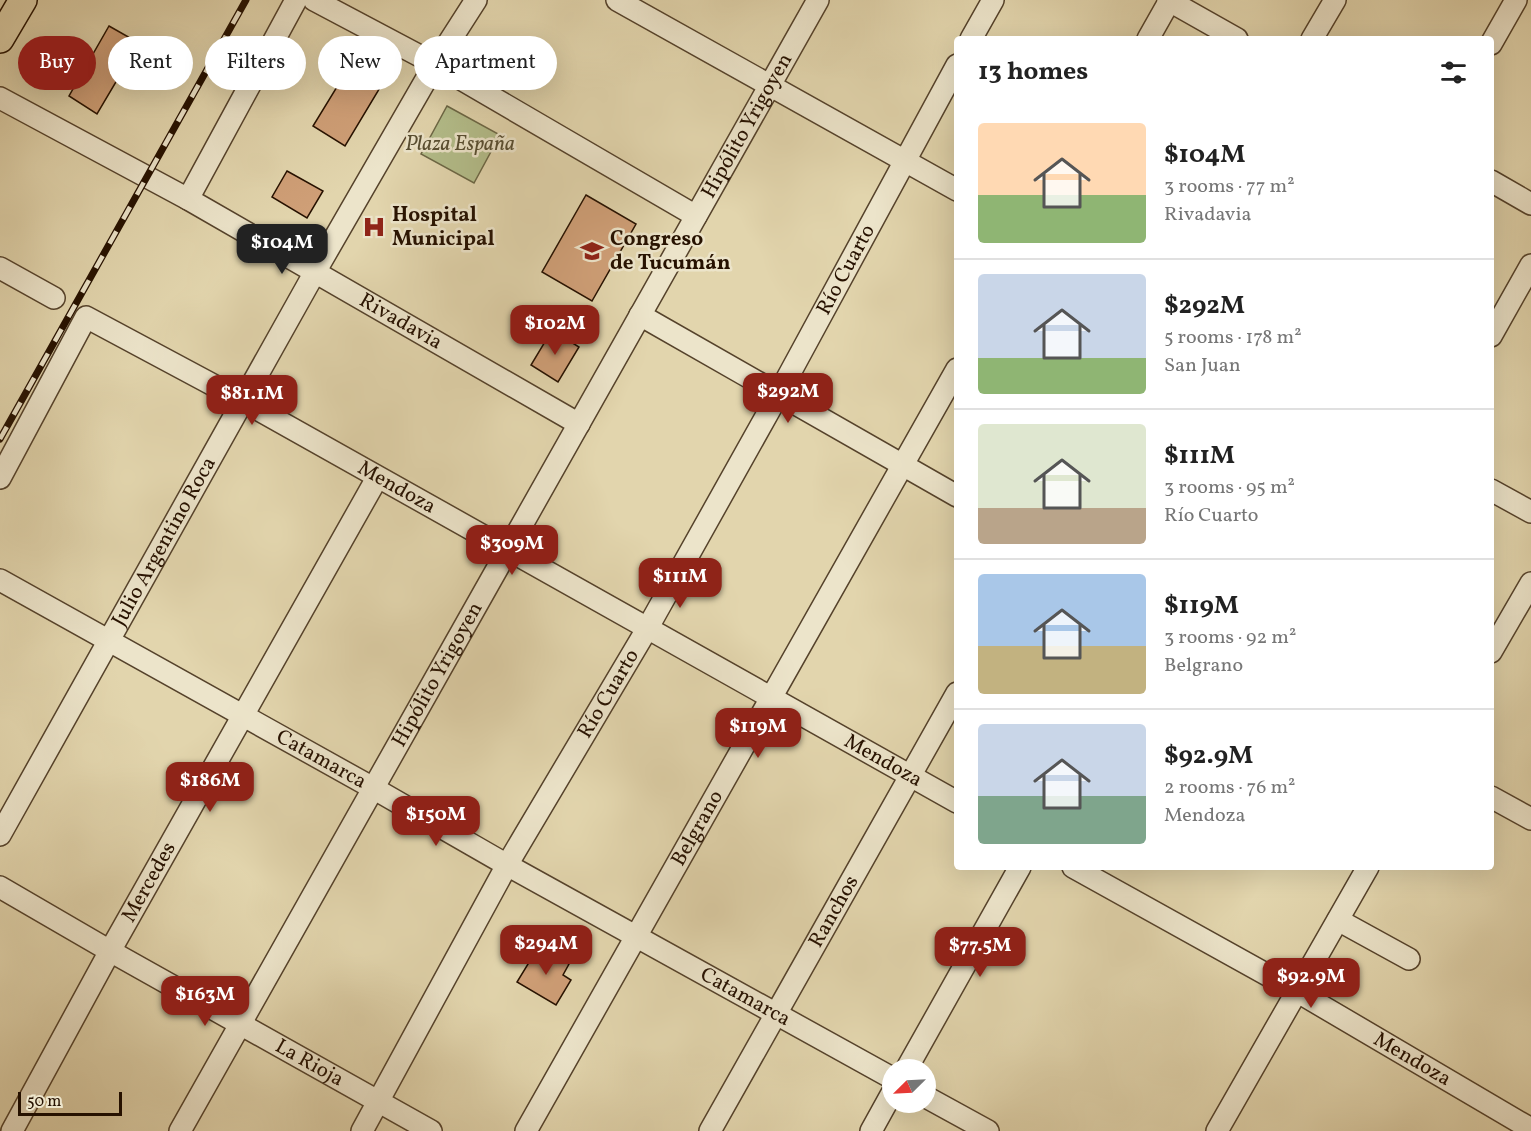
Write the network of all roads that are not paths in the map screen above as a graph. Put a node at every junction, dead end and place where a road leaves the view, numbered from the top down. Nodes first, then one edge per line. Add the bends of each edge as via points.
1 (3, 0) edge
2 (22, 0) edge
3 (296, 0) edge
4 (314, 0) edge
5 (476, 0) edge
6 (617, 0) edge
7 (818, 0) edge
8 (993, 0) edge
9 (1169, 0) edge
10 (1335, 0) edge
11 (1516, 0) edge
12 (0, 5) edge
13 (649, 8) edge
14 (453, 36) edge
15 (974, 36) edge
16 (1150, 36) edge
17 (1232, 36) edge
18 (1314, 36) edge
19 (0, 39) edge
20 (1494, 39) edge
21 (414, 53) edge
22 (954, 70) edge
23 (770, 86) junction
24 (420, 90) edge
25 (480, 90) edge
26 (0, 98) edge
27 (905, 160) junction
28 (1494, 183) edge
29 (954, 188) edge
30 (188, 199) junction
31 (1531, 204) edge
32 (696, 216) junction
33 (1531, 265) edge
34 (0, 268) edge
35 (315, 272) junction
36 (54, 298) dead end
37 (640, 315) junction
38 (1494, 331) edge
39 (954, 374) edge
40 (778, 395) junction
41 (243, 401) junction
42 (579, 424) junction
43 (902, 465) junction
44 (0, 478) edge
45 (376, 478) junction
46 (1494, 492) edge
47 (954, 494) edge
48 (1531, 512) edge
49 (508, 551) junction
50 (0, 580) edge
51 (1531, 583) edge
52 (646, 628) junction
53 (109, 639) junction
54 (1494, 647) edge
55 (770, 698) junction
56 (954, 698) edge
57 (243, 715) junction
58 (910, 776) junction
59 (374, 788) junction
60 (1494, 799) edge
61 (954, 800) edge
62 (1531, 819) edge
63 (0, 835) edge
64 (507, 865) junction
65 (1018, 870) edge
66 (1079, 870) edge
67 (1366, 870) edge
68 (0, 887) edge
69 (1338, 920) junction
70 (636, 935) junction
71 (110, 951) junction
72 (1409, 959) dead end
73 (1298, 992) junction
74 (776, 1013) junction
75 (240, 1024) junction
76 (912, 1059) edge
77 (882, 1072) edge
78 (379, 1102) junction
79 (936, 1103) edge
80 (882, 1111) edge
81 (1531, 1129) edge
82 (12, 1131) edge
83 (180, 1131) edge
84 (362, 1131) edge
85 (431, 1131) edge
86 (526, 1131) edge
87 (710, 1131) edge
88 (871, 1131) edge
89 (987, 1131) edge
90 (1217, 1131) edge

1 - 12 main road
2 - 19 main road
3 - 30 street
4 - 21 street
5 - 14 street, Julio Argentino Roca
6 - 13 street
7 - 23 street, Hipólito Yrigoyen
8 - 15 street
9 - 16 street
9 - 17 street
10 - 18 street
11 - 20 street
13 - 23 street
22 - 27 street, Río Cuarto
23 - 27 street
23 - 32 street, Hipólito Yrigoyen
24 - 35 street, Julio Argentino Roca
25 - 32 street
26 - 30 street, Rivadavia
27 - 29 street
27 - 40 street, Río Cuarto
28 - 31 street
30 - 35 street, Rivadavia
32 - 37 street, Hipólito Yrigoyen
33 - 38 street
34 - 36 street
35 - 41 street, Julio Argentino Roca
35 - 42 street, Rivadavia
37 - 40 street
37 - 42 street, Hipólito Yrigoyen
39 - 43 street, Belgrano
40 - 43 street
40 - 52 street, Río Cuarto
41 - 44 street, Mendoza via 86,317
41 - 45 street, Mendoza
41 - 53 street, Julio Argentino Roca
42 - 49 street, Hipólito Yrigoyen
43 - 47 street
43 - 55 street, Belgrano
45 - 49 street, Mendoza
45 - 57 street, Mercedes
46 - 48 street
49 - 52 street, Mendoza
49 - 59 street, Hipólito Yrigoyen
50 - 53 street, Catamarca
51 - 54 street
52 - 55 street, Mendoza
52 - 64 street, Río Cuarto
53 - 57 street, Catamarca
53 - 63 street, Julio Argentino Roca
55 - 58 street, Mendoza
55 - 70 street, Belgrano
56 - 58 street, Ranchos
57 - 59 street, Catamarca
57 - 71 street, Mercedes
58 - 61 street, Mendoza
58 - 74 street, Ranchos
59 - 64 street, Catamarca
59 - 75 street, Hipólito Yrigoyen
60 - 62 street
64 - 70 street, Catamarca
64 - 78 street, Río Cuarto
65 - 76 street
66 - 73 street, Mendoza
67 - 69 street
68 - 71 street, La Rioja
69 - 72 street
69 - 73 street
70 - 74 street, Catamarca
70 - 86 street, Belgrano
71 - 75 street, La Rioja
71 - 82 street, Mercedes
73 - 81 street, Mendoza
73 - 90 street
74 - 77 street, Catamarca
74 - 87 street, Ranchos
75 - 78 street, La Rioja
75 - 83 street, Hipólito Yrigoyen
78 - 84 street, Río Cuarto
78 - 85 street, La Rioja
79 - 89 street
80 - 88 street

